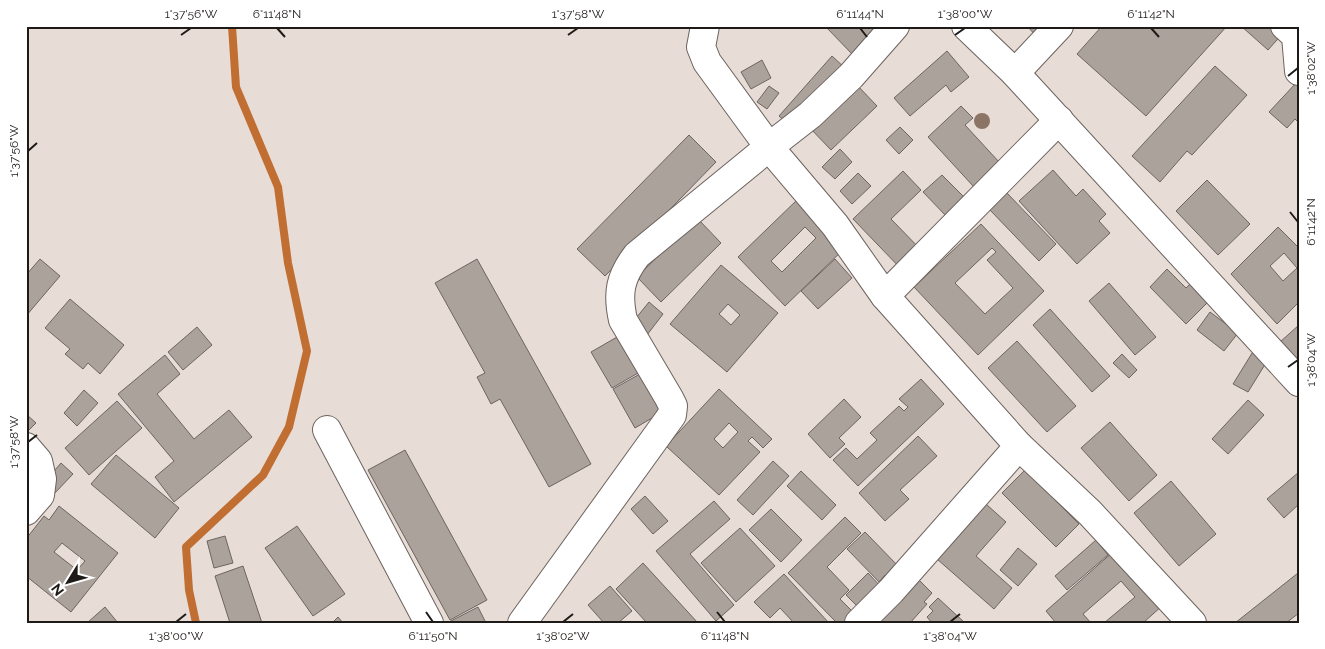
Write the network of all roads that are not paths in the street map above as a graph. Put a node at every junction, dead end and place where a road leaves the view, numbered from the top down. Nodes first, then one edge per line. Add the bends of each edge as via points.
1 (705, 26) edge
2 (895, 26) edge
3 (966, 26) edge
4 (1059, 26) edge
5 (1285, 26) edge
6 (1299, 71) edge
7 (1015, 73) junction
8 (1059, 120) junction
9 (768, 147) junction
10 (885, 296) junction
11 (1299, 382) edge
12 (327, 430) dead end
13 (1019, 446) junction
14 (26, 447) edge
15 (26, 512) edge
16 (429, 623) edge
17 (522, 623) edge
18 (859, 623) edge
19 (1192, 623) edge

1 - 9 street via 701,47 707,62
2 - 9 street via 851,76 810,115
3 - 7 street
4 - 7 street
5 - 6 street via 1296,36
7 - 8 street
8 - 10 street
8 - 11 street
9 - 10 street via 835,225
9 - 17 street via 637,255 626,269 620,306 624,320 673,406 672,415
10 - 13 street
12 - 16 street
13 - 18 street
13 - 19 street via 1090,513
14 - 15 street via 38,461 42,479 40,495

